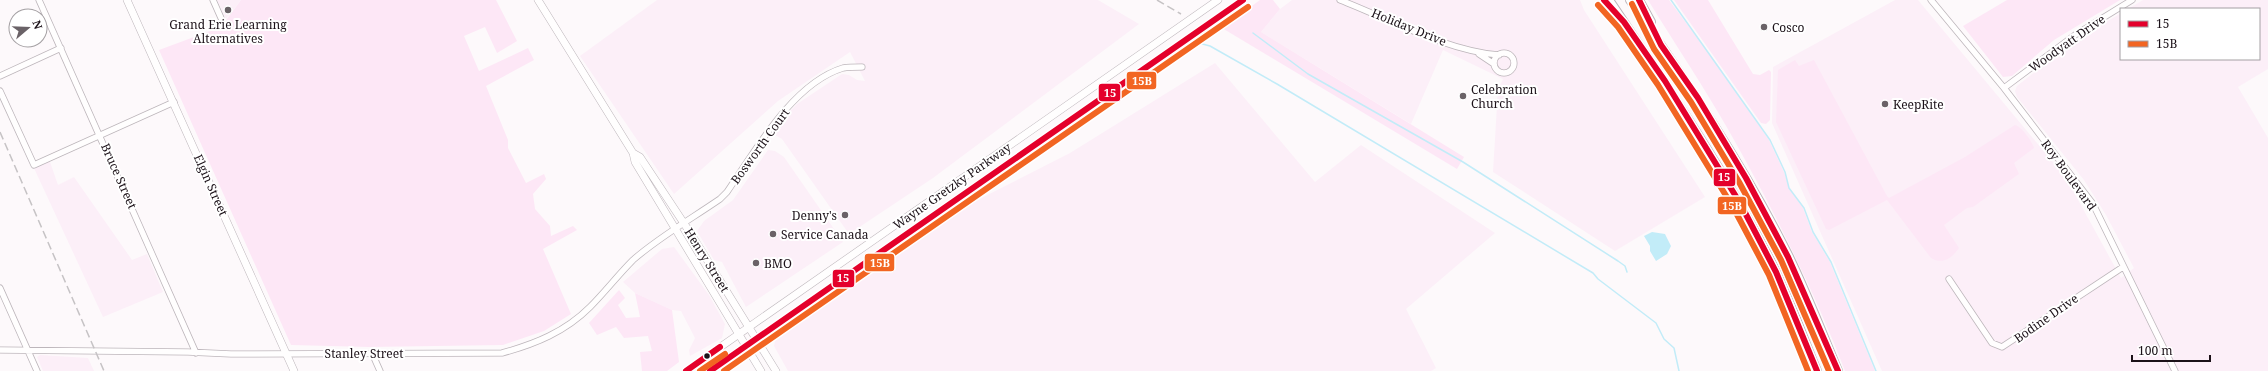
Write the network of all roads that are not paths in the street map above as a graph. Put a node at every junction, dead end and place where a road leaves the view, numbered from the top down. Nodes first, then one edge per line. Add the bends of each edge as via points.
1 (39, 0) edge
2 (127, 0) edge
3 (213, 0) edge
4 (538, 0) edge
5 (1218, 0) edge
6 (1243, 0) edge
7 (1340, 0) edge
8 (1604, 0) edge
9 (1609, 0) edge
10 (1630, 0) edge
11 (1639, 0) edge
12 (1931, 0) edge
13 (2132, 0) edge
14 (221, 18) dead end
15 (1624, 22) junction
16 (1661, 45) junction
17 (61, 48) junction
18 (1478, 53) junction
19 (1499, 54) junction
20 (1494, 64) junction
21 (862, 67) dead end
22 (0, 76) edge
23 (2004, 88) junction
24 (0, 91) edge
25 (174, 102) junction
26 (100, 135) junction
27 (633, 153) junction
28 (684, 224) junction
29 (675, 229) junction
30 (2123, 267) junction
31 (1949, 279) dead end
32 (0, 288) edge
33 (749, 327) junction
34 (738, 334) junction
35 (756, 339) junction
36 (746, 346) junction
37 (0, 350) edge
38 (28, 350) junction
39 (196, 353) junction
40 (372, 353) junction
41 (286, 354) junction
42 (37, 371) edge
43 (294, 371) edge
44 (380, 371) edge
45 (686, 371) edge
46 (710, 371) edge
47 (761, 371) edge
48 (776, 371) edge
49 (1817, 371) edge
50 (1838, 371) edge
51 (2175, 371) edge

1 - 17 street, Bruce Street
2 - 25 main road, Elgin Street
3 - 14 street
4 - 27 main road, Henry Street
5 - 33 main road, Wayne Gretzky Parkway via 807,289
6 - 35 main road, Wayne Gretzky Parkway
7 - 18 street, Holiday Drive via 1454,46
8 - 15 highway
9 - 15 highway
10 - 16 highway
11 - 16 highway
12 - 23 street, Roy Boulevard
13 - 23 street, Woodyatt Drive via 2074,36
15 - 49 highway via 1665,81 1740,204 1776,272
16 - 50 highway via 1698,98 1750,185 1788,257
17 - 22 street
17 - 26 street, Bruce Street
18 - 19 street, Holiday Drive
18 - 20 street, Holiday Drive
19 - 20 street
19 - 20 street via 1511,55 1514,62 1512,68 1503,73 1496,69
21 - 28 street, Bosworth Court via 844,68 826,76 803,93 769,130 727,192
23 - 30 street, Roy Boulevard via 2093,204
24 - 26 street via 34,165
25 - 26 street
25 - 41 main road, Elgin Street
26 - 39 street, Bruce Street
27 - 28 main road, Henry Street via 640,157
27 - 29 main road, Henry Street via 634,160
28 - 29 street, Stanley Street
28 - 33 main road, Henry Street
29 - 34 main road, Henry Street
29 - 40 street, Stanley Street via 634,260 589,308 566,327 526,346 502,353
30 - 31 street, Bodine Drive via 2002,347 1992,343
30 - 51 street, Roy Boulevard
32 - 38 street
33 - 34 main road, Wayne Gretzky Parkway
33 - 35 main road, Henry Street
34 - 36 main road, Henry Street
34 - 45 main road, Wayne Gretzky Parkway
35 - 36 main road, Wayne Gretzky Parkway
35 - 48 main road, Henry Street
36 - 46 main road, Wayne Gretzky Parkway
36 - 47 main road, Henry Street
37 - 38 street, Stanley Street
38 - 39 street, Stanley Street
38 - 42 street
39 - 41 street, Stanley Street
40 - 41 street, Stanley Street
40 - 44 street
41 - 43 main road, Elgin Street

